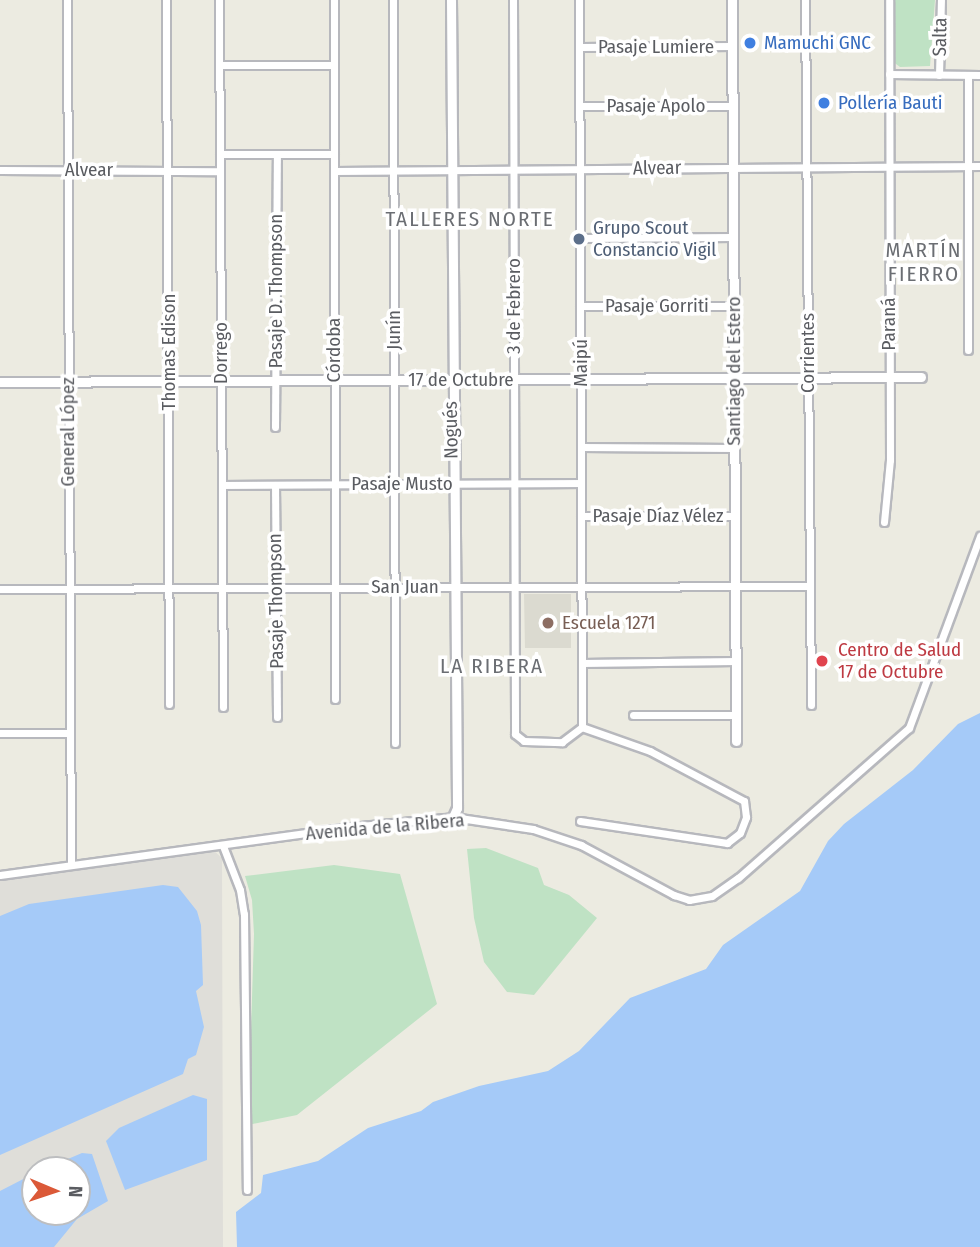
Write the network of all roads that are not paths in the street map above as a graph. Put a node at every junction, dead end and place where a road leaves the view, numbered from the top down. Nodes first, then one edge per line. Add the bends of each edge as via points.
1 (67, 0) edge
2 (166, 0) edge
3 (219, 0) edge
4 (334, 0) edge
5 (393, 0) edge
6 (451, 0) edge
7 (513, 0) edge
8 (579, 0) edge
9 (732, 0) edge
10 (805, 0) edge
11 (889, 0) edge
12 (941, 0) edge
13 (732, 46) junction
14 (580, 47) junction
15 (219, 65) junction
16 (334, 65) junction
17 (889, 74) junction
18 (939, 75) junction
19 (968, 75) junction
20 (980, 75) edge
21 (580, 106) junction
22 (733, 106) junction
23 (220, 154) junction
24 (276, 154) junction
25 (334, 154) junction
26 (889, 166) junction
27 (967, 166) junction
28 (980, 166) edge
29 (806, 167) junction
30 (733, 168) junction
31 (580, 169) junction
32 (0, 170) edge
33 (68, 170) junction
34 (167, 170) junction
35 (451, 170) junction
36 (514, 170) junction
37 (220, 171) junction
38 (334, 171) junction
39 (393, 171) junction
40 (733, 237) junction
41 (580, 238) junction
42 (580, 306) junction
43 (733, 306) junction
44 (968, 350) dead end
45 (734, 377) junction
46 (921, 377) dead end
47 (808, 378) junction
48 (890, 378) junction
49 (514, 379) junction
50 (580, 379) junction
51 (334, 380) junction
52 (394, 380) junction
53 (450, 380) junction
54 (169, 381) junction
55 (222, 381) junction
56 (275, 381) junction
57 (0, 382) edge
58 (67, 382) junction
59 (275, 428) dead end
60 (581, 447) junction
61 (734, 448) junction
62 (514, 483) junction
63 (581, 483) junction
64 (334, 484) junction
65 (395, 484) junction
66 (452, 484) junction
67 (222, 485) junction
68 (275, 485) junction
69 (581, 516) junction
70 (735, 516) junction
71 (884, 523) dead end
72 (980, 536) edge
73 (735, 586) junction
74 (809, 586) junction
75 (334, 587) junction
76 (395, 587) junction
77 (455, 587) junction
78 (514, 587) junction
79 (581, 587) junction
80 (223, 588) junction
81 (274, 588) junction
82 (0, 589) edge
83 (171, 589) junction
84 (68, 590) junction
85 (736, 661) junction
86 (582, 663) junction
87 (335, 699) dead end
88 (169, 704) dead end
89 (811, 705) dead end
90 (223, 707) dead end
91 (633, 715) dead end
92 (736, 715) junction
93 (277, 718) dead end
94 (582, 726) junction
95 (0, 733) edge
96 (69, 733) junction
97 (736, 741) dead end
98 (395, 743) dead end
99 (453, 817) junction
100 (580, 821) dead end
101 (223, 845) junction
102 (71, 865) junction
103 (0, 875) edge
104 (247, 1190) dead end

1 - 33 street, General López
2 - 34 street, Thomas Edison
3 - 15 street, Dorrego
4 - 16 street, Córdoba
5 - 39 street, Junín
6 - 35 street, Nogués
7 - 36 street, 3 de Febrero
8 - 14 street, Maipú
9 - 13 street, Santiago del Estero
10 - 29 street, Corrientes
11 - 17 street, Paraná
12 - 18 street, Salta
13 - 14 street, Pasaje Lumiere
13 - 22 street, Santiago del Estero
14 - 21 street, Maipú
15 - 16 street
15 - 23 street, Dorrego
16 - 25 street, Córdoba
17 - 18 street
17 - 26 street, Paraná
18 - 19 street
19 - 20 street
19 - 27 street, Salta
21 - 22 street, Pasaje Apolo
21 - 31 street, Maipú
22 - 30 street, Santiago del Estero
23 - 24 street
23 - 37 street, Dorrego
24 - 25 street
24 - 56 street, Pasaje D. Thompson
25 - 38 street, Córdoba
26 - 27 street, Alvear
26 - 29 street, Alvear
26 - 48 street, Paraná
27 - 28 street, Alvear
27 - 44 street, Salta
29 - 30 street, Alvear
29 - 47 street, Corrientes
30 - 31 street, Alvear
30 - 40 street, Santiago del Estero
31 - 36 street, Alvear
31 - 41 street, Maipú
32 - 33 street, Alvear
33 - 34 street, Alvear
33 - 58 street, General López
34 - 37 street, Alvear
34 - 54 street, Thomas Edison
35 - 36 street, Alvear
35 - 39 street, Alvear
35 - 53 street, Nogués
36 - 49 street, 3 de Febrero
37 - 55 street, Dorrego
38 - 39 street, Alvear
38 - 51 street, Córdoba
39 - 52 street, Junín
40 - 41 street
40 - 43 street, Santiago del Estero
41 - 42 street, Maipú
42 - 43 street, Pasaje Gorriti
42 - 50 street, Maipú
43 - 45 street, Santiago del Estero
45 - 47 street, 17 de Octubre
45 - 50 street, 17 de Octubre
45 - 61 street, Santiago del Estero
46 - 48 street, 17 de Octubre
47 - 48 street, 17 de Octubre
47 - 74 street, Corrientes
48 - 71 street, Paraná
49 - 50 street, 17 de Octubre
49 - 53 street, 17 de Octubre
49 - 62 street, 3 de Febrero
50 - 60 street, Maipú
51 - 52 street, 17 de Octubre
51 - 56 street, 17 de Octubre
51 - 64 street, Córdoba
52 - 53 street, 17 de Octubre
52 - 65 street, Junín
53 - 66 street, Nogués
54 - 55 street, 17 de Octubre
54 - 58 street, 17 de Octubre
54 - 83 street, Thomas Edison
55 - 56 street, 17 de Octubre
55 - 67 street, Dorrego
56 - 59 street, Pasaje D. Thompson
57 - 58 street, 17 de Octubre
58 - 84 street, General López
60 - 61 street
60 - 63 street, Maipú
61 - 70 street, Santiago del Estero
62 - 63 street, Pasaje Musto
62 - 66 street, Pasaje Musto
62 - 78 street, 3 de Febrero
63 - 69 street, Maipú
64 - 65 street, Pasaje Musto
64 - 68 street, Pasaje Musto
64 - 75 street, Córdoba
65 - 66 street, Pasaje Musto
65 - 76 street, Junín
66 - 77 street, Nogués
67 - 68 street, Pasaje Musto
67 - 80 street, Dorrego
68 - 81 street, Pasaje Thompson
69 - 70 street, Pasaje Díaz Vélez
69 - 79 street, Maipú
70 - 73 street, Santiago del Estero
72 - 99 street, Avenida de la Ribera via 909,728 712,896 690,900 674,895 581,845 533,829
73 - 74 street, San Juan
73 - 79 street, San Juan
73 - 85 street, Santiago del Estero
74 - 89 street, Corrientes
75 - 76 street, San Juan
75 - 81 street, San Juan
75 - 87 street, Córdoba
76 - 77 street, San Juan
76 - 98 street, Junín
77 - 78 street, San Juan
77 - 99 street, Nogués via 457,808
78 - 79 street, San Juan
78 - 94 street, 3 de Febrero via 517,738 562,742
79 - 86 street, Maipú
80 - 81 street, San Juan
80 - 83 street, San Juan
80 - 90 street, Dorrego
81 - 93 street, Pasaje Thompson
82 - 84 street, San Juan
83 - 84 street, San Juan
83 - 88 street, Thomas Edison
84 - 96 street, General López
85 - 86 street
85 - 92 street, Santiago del Estero
86 - 94 street, Maipú
91 - 92 street
92 - 97 street, Santiago del Estero
94 - 100 street via 650,751 744,801 746,817 740,833 727,844
95 - 96 street
96 - 102 street, General López
99 - 101 street, Avenida de la Ribera
101 - 102 street, Avenida de la Ribera
101 - 104 street via 244,914
102 - 103 street, Avenida de la Ribera

